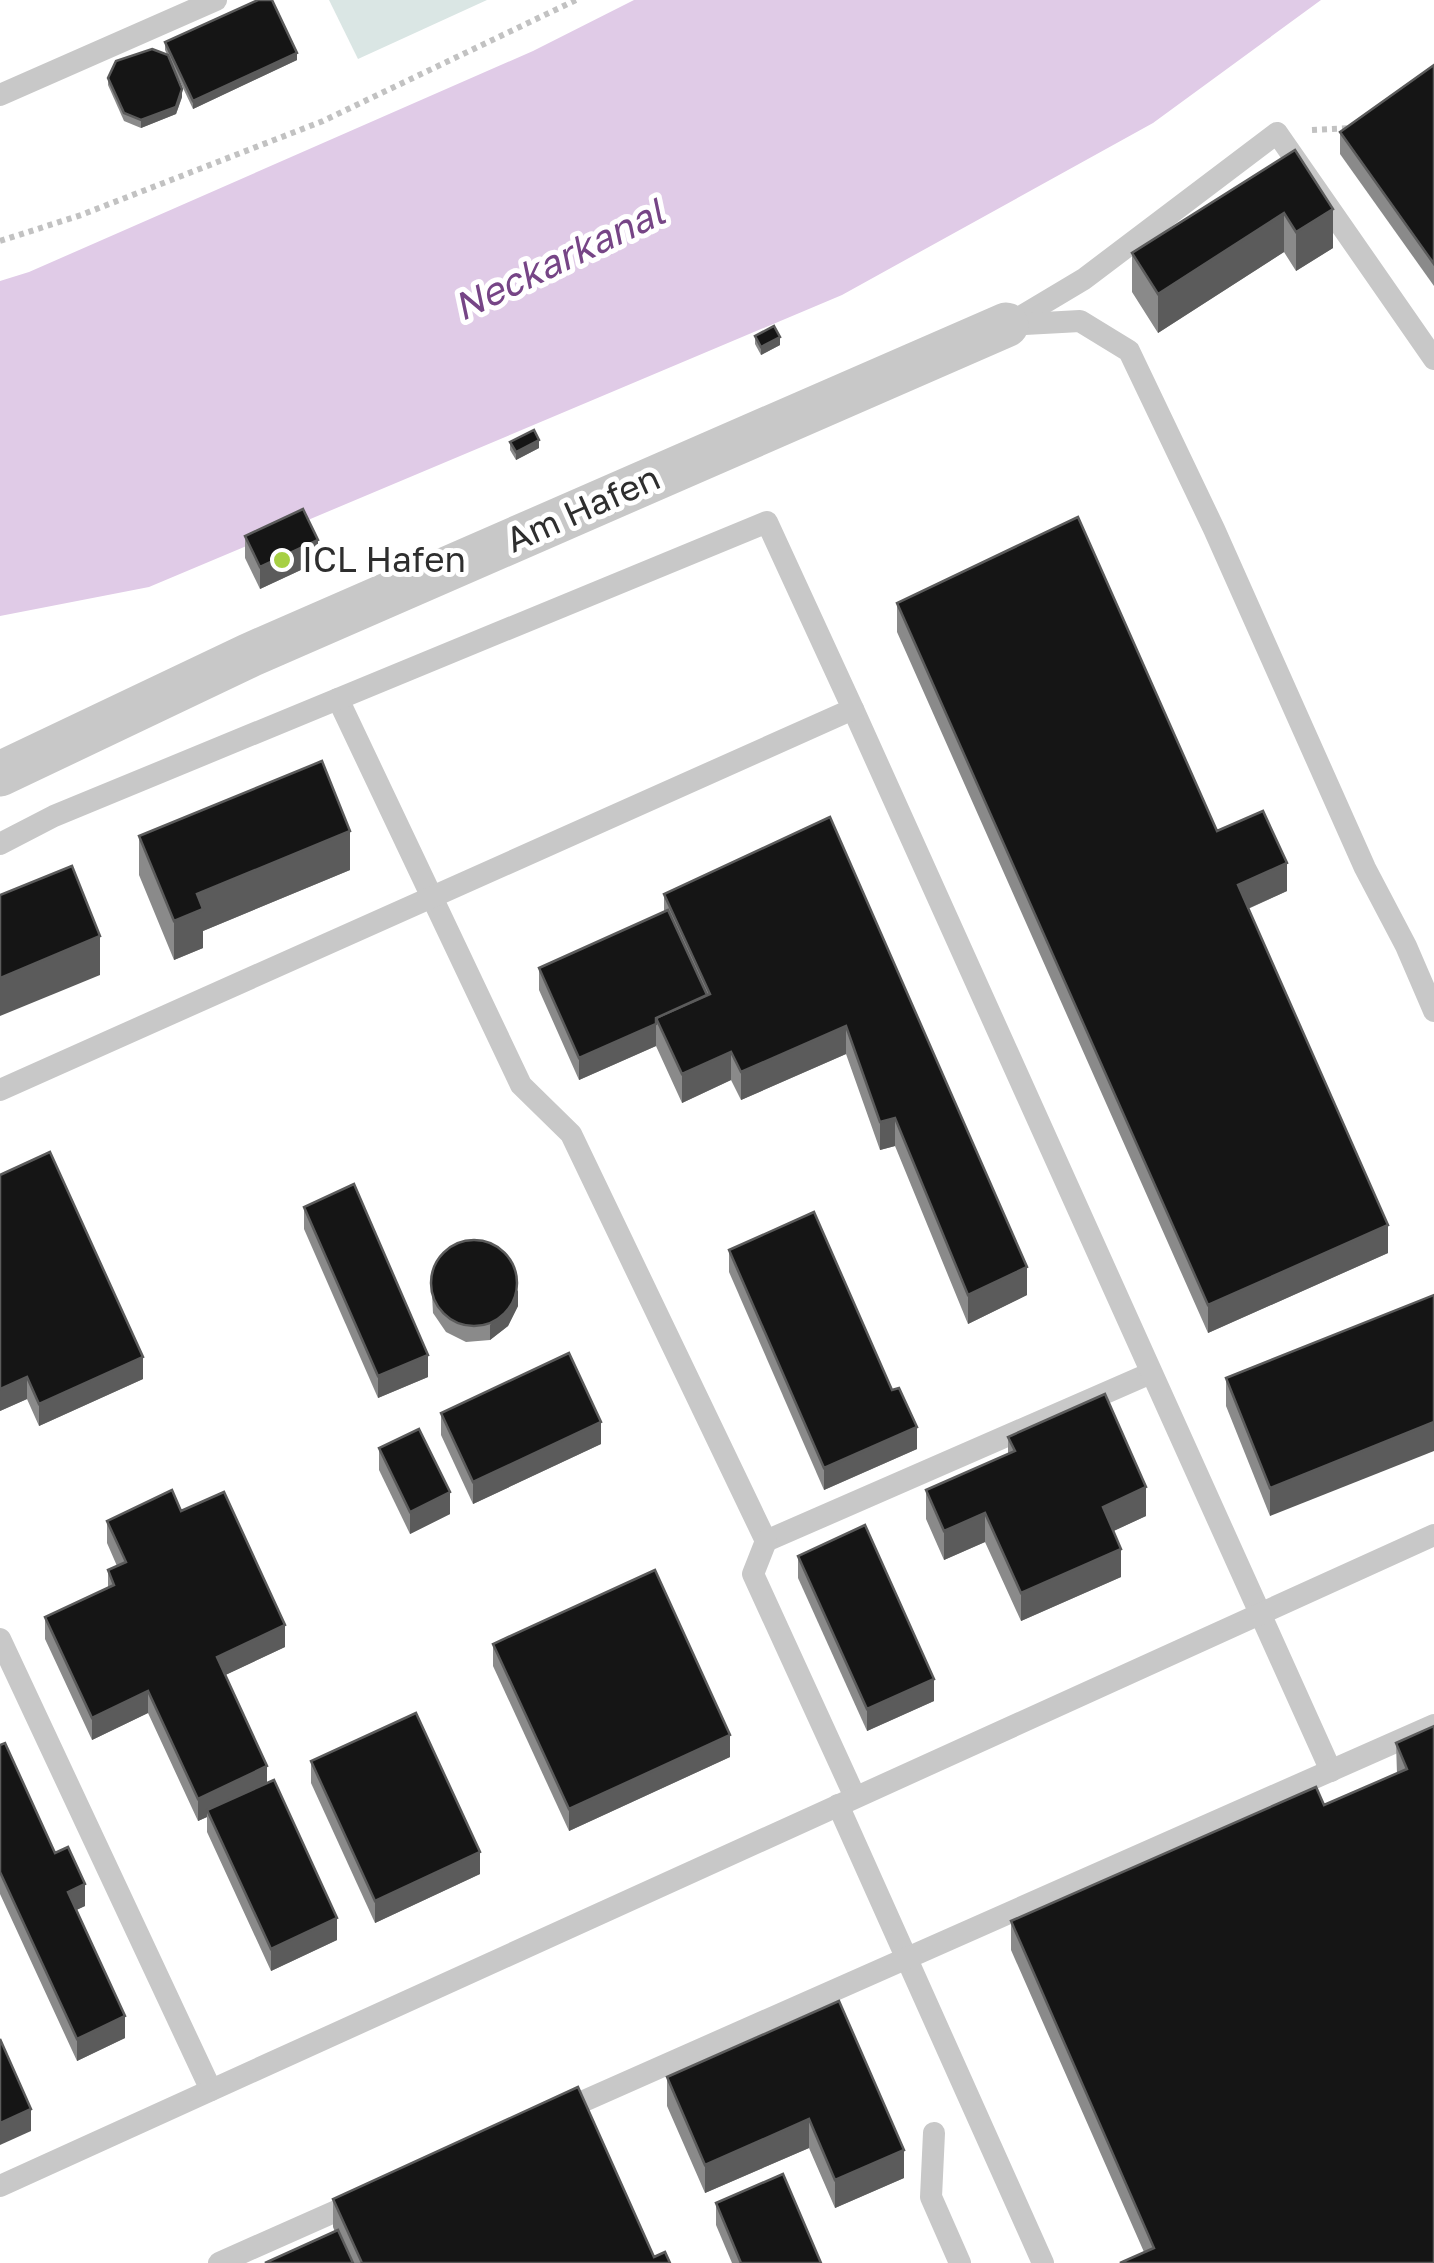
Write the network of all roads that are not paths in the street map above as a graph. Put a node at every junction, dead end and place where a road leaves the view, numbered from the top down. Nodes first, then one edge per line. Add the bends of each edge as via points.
1 (216, 0) edge
2 (0, 95) edge
3 (1006, 325) junction
4 (1434, 360) edge
5 (338, 699) junction
6 (853, 709) junction
7 (0, 774) edge
8 (0, 844) edge
9 (431, 898) junction
10 (1434, 1011) edge
11 (0, 1090) edge
12 (1151, 1372) junction
13 (1434, 1535) edge
14 (766, 1542) junction
15 (1260, 1614) junction
16 (0, 1639) edge
17 (1434, 1725) edge
18 (1331, 1771) junction
19 (846, 1801) junction
20 (906, 1959) junction
21 (211, 2090) junction
22 (545, 2119) edge
23 (934, 2132) dead end
24 (0, 2186) edge
25 (382, 2191) edge
26 (219, 2263) edge
27 (960, 2263) edge
28 (1043, 2263) edge

1 - 2 lane
3 - 4 lane, Am Hafen via 1084,279 1277,133
3 - 7 street, Am Hafen via 250,655
3 - 10 lane, Am Hafen via 1080,320 1129,351
5 - 6 lane via 768,522
5 - 8 lane
5 - 9 lane
6 - 9 lane
6 - 12 lane
9 - 11 lane
9 - 14 lane via 521,1085 571,1134
12 - 14 lane
12 - 15 lane
13 - 15 lane
14 - 19 lane via 753,1574
15 - 18 lane
15 - 19 lane
16 - 21 lane
17 - 18 lane
18 - 20 lane
19 - 20 lane
19 - 21 lane
20 - 22 lane
20 - 28 lane
21 - 24 lane
23 - 27 lane via 932,2197
25 - 26 lane

